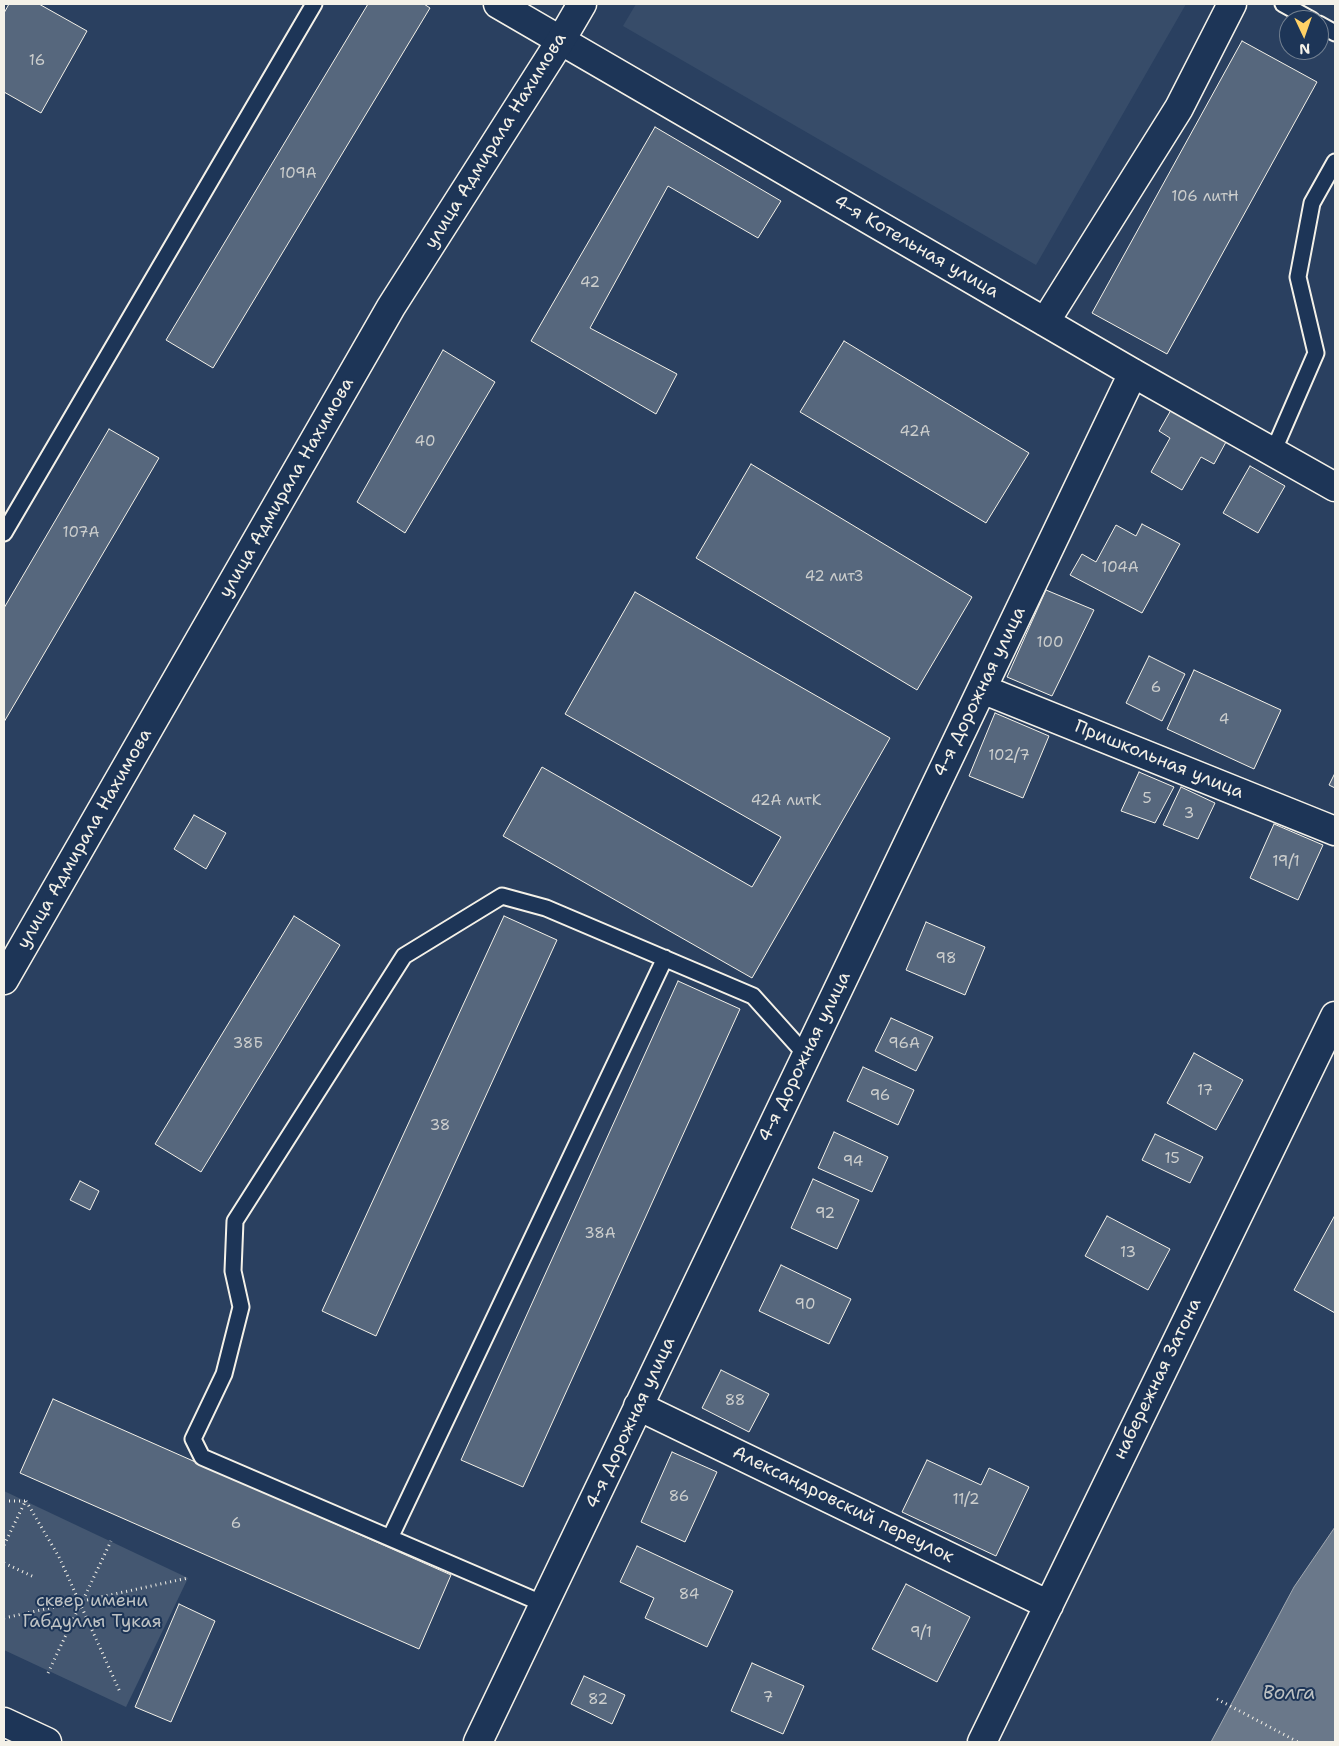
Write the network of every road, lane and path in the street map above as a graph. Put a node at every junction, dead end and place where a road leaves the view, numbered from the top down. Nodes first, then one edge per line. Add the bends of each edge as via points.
1 (314, 4) edge
2 (498, 4) edge
3 (582, 4) edge
4 (1232, 4) edge
5 (561, 40) junction
6 (1335, 162) edge
7 (1045, 322) junction
8 (1133, 373) junction
9 (1273, 452) junction
10 (1335, 487) edge
11 (4, 533) edge
12 (982, 689) junction
13 (1335, 830) edge
14 (664, 958) junction
15 (4, 980) edge
16 (1335, 1016) edge
17 (806, 1054) junction
18 (638, 1406) junction
19 (26, 1501) junction
20 (4, 1502) edge
21 (390, 1538) junction
22 (110, 1541) dead end
23 (4, 1545) edge
24 (4, 1563) edge
25 (34, 1577) dead end
26 (188, 1578) dead end
27 (81, 1602) junction
28 (546, 1604) junction
29 (1049, 1605) junction
30 (4, 1618) edge
31 (48, 1673) dead end
32 (120, 1692) dead end
33 (1217, 1699) dead end
34 (4, 1722) edge
35 (47, 1742) edge
36 (478, 1742) edge
37 (982, 1742) edge
38 (1298, 1742) edge

1 - 11 lane
2 - 5 street, 4-я Котельная улица
3 - 5 street, улица Адмирала Нахимова
4 - 7 street via 1179,108
5 - 7 street, 4-я Котельная улица
5 - 15 street, улица Адмирала Нахимова via 391,307
6 - 9 lane via 1312,203 1298,277 1316,353
7 - 8 street, 4-я Котельная улица
8 - 9 street, 4-я Котельная улица
8 - 12 street, 4-я Дорожная улица
9 - 10 street, 4-я Котельная улица
12 - 13 street, Пришкольная улица
12 - 17 street, 4-я Дорожная улица
14 - 17 lane via 753,996
14 - 21 lane
14 - 21 lane via 546,908 502,896 404,956 235,1221 233,1271 241,1307 224,1374 193,1439 202,1457
16 - 29 street, набережная Затона
17 - 18 street, 4-я Дорожная улица
18 - 28 street, 4-я Дорожная улица
18 - 29 street, Александровский переулок
19 - 20 path
19 - 23 path
19 - 27 path
21 - 28 lane
22 - 27 path
24 - 25 path
26 - 27 path
27 - 30 path
27 - 31 path
27 - 32 path
28 - 36 street, 4-я Дорожная улица
29 - 37 street, набережная Затона
33 - 38 path
34 - 35 street

